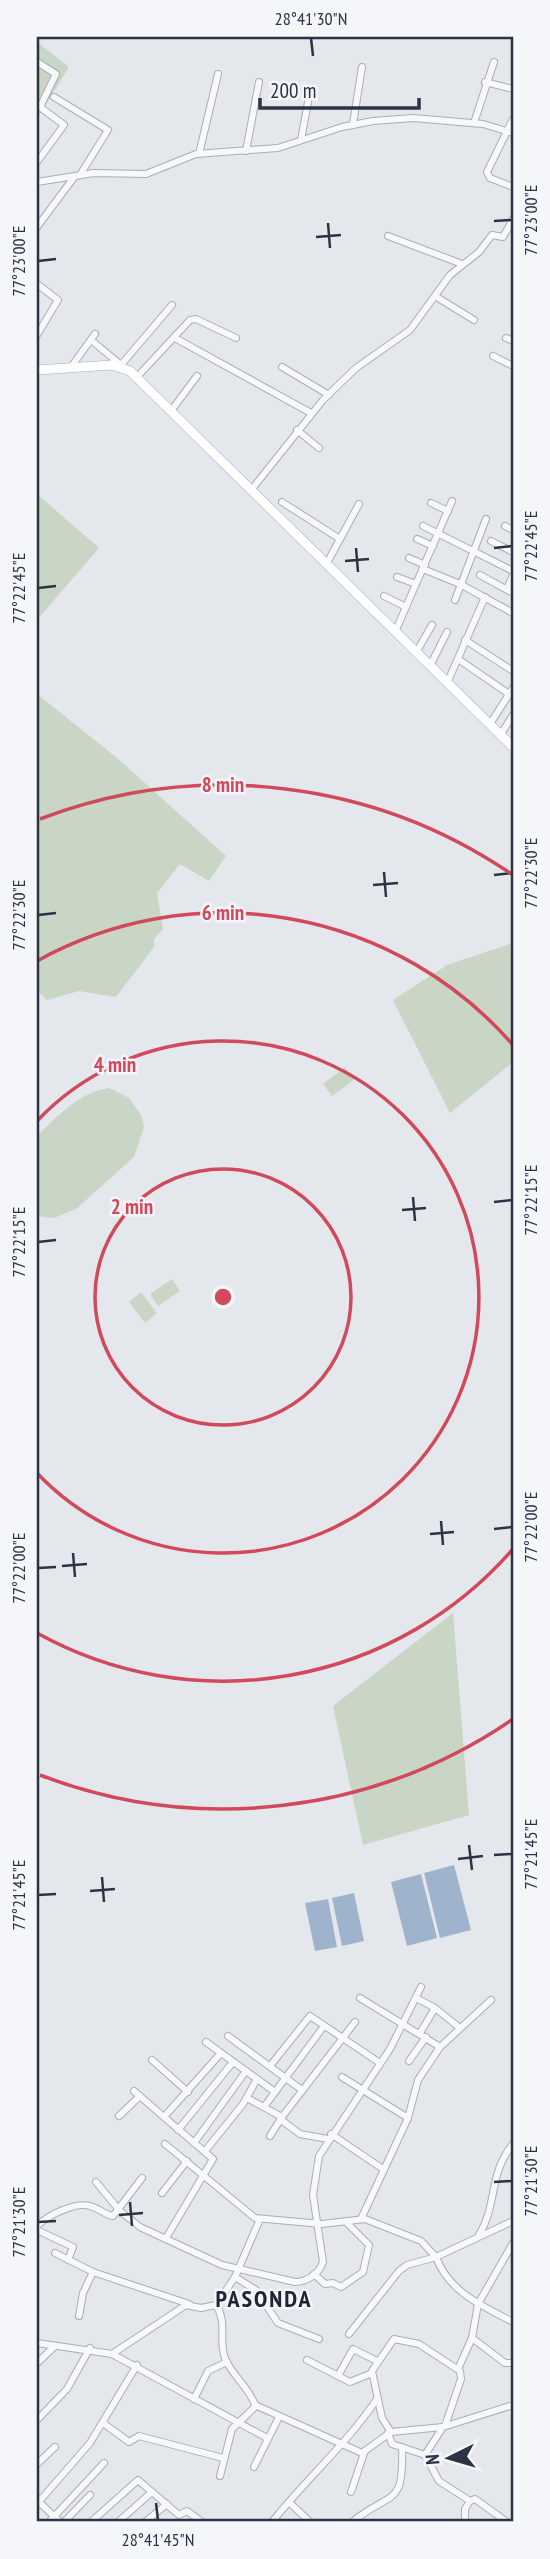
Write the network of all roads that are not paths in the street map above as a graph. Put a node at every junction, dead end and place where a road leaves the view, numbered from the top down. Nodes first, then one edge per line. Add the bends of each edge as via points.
1 (37, 62) edge
2 (494, 62) dead end
3 (362, 67) dead end
4 (218, 74) dead end
5 (259, 82) dead end
6 (485, 82) junction
7 (513, 89) edge
8 (310, 91) dead end
9 (54, 97) dead end
10 (513, 119) edge
11 (474, 123) junction
12 (353, 124) junction
13 (510, 130) edge
14 (301, 140) junction
15 (246, 151) junction
16 (200, 154) junction
17 (37, 162) edge
18 (78, 176) junction
19 (37, 182) edge
20 (513, 187) edge
21 (513, 219) edge
22 (37, 227) edge
23 (388, 236) dead end
24 (463, 264) junction
25 (37, 284) edge
26 (435, 296) junction
27 (172, 304) dead end
28 (474, 320) dead end
29 (37, 335) edge
30 (174, 338) junction
31 (236, 338) dead end
32 (493, 356) dead end
33 (121, 365) junction
34 (513, 366) edge
35 (71, 367) junction
36 (282, 367) dead end
37 (37, 370) edge
38 (197, 376) dead end
39 (137, 377) junction
40 (329, 395) junction
41 (172, 411) junction
42 (311, 414) junction
43 (296, 430) junction
44 (319, 448) dead end
45 (252, 489) junction
46 (282, 502) dead end
47 (452, 502) dead end
48 (359, 503) dead end
49 (430, 503) dead end
50 (448, 511) junction
51 (486, 519) dead end
52 (423, 526) dead end
53 (505, 526) dead end
54 (513, 530) edge
55 (439, 533) junction
56 (340, 538) junction
57 (417, 539) dead end
58 (491, 541) dead end
59 (433, 546) junction
60 (474, 550) junction
61 (513, 552) edge
62 (408, 558) dead end
63 (327, 563) junction
64 (424, 567) junction
65 (513, 573) edge
66 (480, 575) dead end
67 (397, 577) dead end
68 (416, 584) junction
69 (460, 584) junction
70 (510, 591) edge
71 (384, 596) dead end
72 (485, 597) junction
73 (455, 600) dead end
74 (406, 607) junction
75 (513, 613) edge
76 (432, 625) dead end
77 (396, 630) junction
78 (447, 632) dead end
79 (466, 640) junction
80 (417, 651) junction
81 (458, 659) junction
82 (431, 664) junction
83 (513, 671) edge
84 (448, 681) junction
85 (511, 691) edge
86 (513, 715) edge
87 (490, 724) junction
88 (501, 734) junction
89 (513, 747) edge
90 (421, 1987) dead end
91 (360, 1998) dead end
92 (416, 1998) junction
93 (491, 2000) dead end
94 (435, 2008) junction
95 (355, 2022) dead end
96 (403, 2023) junction
97 (324, 2026) junction
98 (460, 2028) junction
99 (423, 2035) junction
100 (228, 2036) dead end
101 (340, 2038) junction
102 (206, 2042) dead end
103 (440, 2047) junction
104 (220, 2053) junction
105 (152, 2060) dead end
106 (409, 2061) dead end
107 (233, 2062) junction
108 (380, 2063) junction
109 (270, 2066) junction
110 (246, 2071) junction
111 (342, 2077) dead end
112 (286, 2078) junction
113 (257, 2079) junction
114 (362, 2088) junction
115 (302, 2090) junction
116 (188, 2092) junction
117 (275, 2092) junction
118 (247, 2098) junction
119 (264, 2107) junction
120 (119, 2116) dead end
121 (164, 2118) junction
122 (281, 2118) junction
123 (408, 2118) junction
124 (178, 2130) junction
125 (270, 2136) dead end
126 (330, 2136) junction
127 (194, 2143) junction
128 (165, 2144) dead end
129 (513, 2144) edge
130 (205, 2151) junction
131 (187, 2161) junction
132 (383, 2169) junction
133 (203, 2175) junction
134 (142, 2179) dead end
135 (96, 2182) dead end
136 (162, 2193) dead end
137 (120, 2211) junction
138 (260, 2219) junction
139 (360, 2220) junction
140 (513, 2221) edge
141 (346, 2222) junction
142 (318, 2223) junction
143 (37, 2228) edge
144 (478, 2236) junction
145 (166, 2238) junction
146 (513, 2243) edge
147 (55, 2253) dead end
148 (505, 2256) junction
149 (436, 2257) junction
150 (68, 2260) junction
151 (513, 2261) edge
152 (239, 2269) junction
153 (93, 2272) junction
154 (314, 2274) junction
155 (235, 2277) junction
156 (191, 2304) junction
157 (478, 2304) junction
158 (216, 2305) junction
159 (79, 2316) dead end
160 (513, 2322) edge
161 (349, 2334) dead end
162 (472, 2338) junction
163 (319, 2339) dead end
164 (37, 2343) edge
165 (55, 2346) junction
166 (90, 2348) junction
167 (112, 2354) junction
168 (307, 2360) dead end
169 (377, 2361) junction
170 (227, 2362) junction
171 (37, 2363) edge
172 (513, 2363) edge
173 (137, 2365) junction
174 (458, 2369) junction
175 (372, 2373) junction
176 (338, 2376) junction
177 (194, 2399) junction
178 (377, 2399) junction
179 (256, 2406) junction
180 (513, 2406) edge
181 (279, 2417) junction
182 (37, 2420) edge
183 (237, 2420) junction
184 (103, 2423) junction
185 (444, 2426) junction
186 (390, 2433) junction
187 (267, 2438) junction
188 (344, 2445) junction
189 (55, 2447) dead end
190 (402, 2447) junction
191 (364, 2453) junction
192 (425, 2455) junction
193 (223, 2458) junction
194 (104, 2463) dead end
195 (37, 2464) edge
196 (254, 2466) dead end
197 (220, 2476) dead end
198 (152, 2492) junction
199 (351, 2492) dead end
200 (90, 2495) dead end
201 (470, 2501) junction
202 (37, 2502) edge
203 (289, 2502) junction
204 (167, 2504) junction
205 (51, 2519) edge
206 (62, 2522) edge
207 (91, 2522) edge
208 (117, 2522) edge
209 (145, 2522) edge
210 (202, 2522) edge
211 (272, 2522) edge
212 (310, 2522) edge
213 (352, 2522) edge
214 (465, 2522) edge
215 (507, 2522) edge

1 - 17 street via 56,74 40,107 64,125
2 - 6 street
3 - 12 street
4 - 16 street
5 - 15 street
6 - 7 street
6 - 11 street
8 - 14 street
9 - 18 street via 108,130
10 - 13 street
11 - 12 street via 413,118
11 - 13 street
12 - 14 street
13 - 20 street via 488,175
14 - 15 street
15 - 16 street
16 - 18 street via 146,174
18 - 19 street
18 - 22 street
21 - 24 street via 502,238 492,235
23 - 24 street
24 - 26 street
25 - 29 street via 58,300
26 - 28 street
26 - 40 street via 404,336 356,368
27 - 33 street
30 - 31 street via 193,319
30 - 39 street
30 - 42 street
32 - 34 street
33 - 35 street
33 - 35 street via 93,337
33 - 39 street
35 - 37 street
36 - 40 street
38 - 41 street
39 - 41 street
40 - 42 street
41 - 45 street
42 - 43 street
43 - 44 street
43 - 45 street
45 - 63 street
46 - 56 street
47 - 50 street
48 - 56 street
49 - 50 street
50 - 55 street
51 - 60 street
52 - 55 street
53 - 54 street
55 - 59 street
55 - 60 street
56 - 63 street
57 - 59 street
58 - 61 street
59 - 64 street
60 - 65 street
60 - 69 street
62 - 64 street
63 - 77 street
64 - 68 street
64 - 69 street
65 - 70 street
66 - 70 street
67 - 68 street
68 - 74 street
69 - 72 street
69 - 73 street
71 - 74 street
72 - 75 street
72 - 79 street
74 - 77 street
76 - 80 street
77 - 80 street
78 - 82 street
79 - 81 street
79 - 83 street
80 - 82 street
81 - 84 street
81 - 85 street
82 - 84 street
84 - 87 street
85 - 87 street
86 - 88 street
87 - 88 street
88 - 89 street
90 - 92 street
91 - 96 street
92 - 94 street
92 - 96 street
93 - 98 street
94 - 98 street
94 - 99 street
95 - 101 street
96 - 99 street
96 - 108 street
97 - 101 street
97 - 109 street via 313,2017 306,2018
97 - 112 street
98 - 103 street
99 - 103 street
99 - 106 street
100 - 109 street
101 - 108 street
101 - 115 street
102 - 104 street
103 - 123 street via 418,2080
104 - 107 street
104 - 116 street
105 - 116 street
107 - 110 street
107 - 124 street
108 - 114 street
109 - 112 street
110 - 113 street
110 - 127 street
111 - 114 street
112 - 115 street
112 - 117 street
113 - 117 street
113 - 118 street
114 - 123 street
114 - 126 street
115 - 122 street
116 - 121 street
117 - 119 street
118 - 119 street
118 - 130 street
119 - 122 street
120 - 121 street via 137,2093
121 - 124 street
122 - 125 street
122 - 126 street via 300,2134
123 - 132 street
124 - 127 street
126 - 132 street
126 - 142 street via 319,2156 313,2183
127 - 130 street
128 - 131 street
129 - 144 street via 498,2166 489,2217
130 - 133 street via 213,2159
131 - 133 street
131 - 136 street
132 - 139 street
133 - 138 street
133 - 145 street
134 - 137 street
135 - 137 street
137 - 143 street via 111,2217 82,2205 50,2216
137 - 145 street via 140,2227
138 - 142 street
138 - 152 street
139 - 141 street
139 - 149 street via 421,2241
140 - 144 street
141 - 142 street
141 - 154 street via 369,2245 361,2274 341,2287 325,2284
142 - 154 street via 323,2262
143 - 150 street via 72,2246
144 - 149 street
145 - 152 street
146 - 148 street
147 - 150 street
148 - 151 street
148 - 157 street
149 - 157 street via 452,2284
149 - 161 street via 399,2271
150 - 153 street
152 - 154 street via 299,2282
152 - 155 street
153 - 156 street
153 - 159 street
155 - 158 street
155 - 163 street via 256,2290 278,2322
156 - 158 street via 201,2308
156 - 167 street
157 - 160 street
157 - 162 street
158 - 170 street via 223,2321
162 - 172 street via 505,2363
162 - 174 street
164 - 165 street
165 - 166 street
165 - 171 street
166 - 167 street
166 - 182 street via 67,2389
167 - 173 street
168 - 176 street
169 - 174 street via 390,2341 397,2339 419,2344
169 - 175 street
169 - 176 street via 353,2349
170 - 177 street via 208,2371
170 - 179 street
173 - 177 street
173 - 184 street
174 - 185 street via 461,2379
175 - 176 street via 352,2382
175 - 178 street
177 - 183 street
178 - 186 street
178 - 188 street
179 - 181 street
179 - 183 street
180 - 185 street
181 - 187 street
181 - 188 street
183 - 187 street
183 - 193 street
184 - 193 street via 129,2442 139,2436 169,2441
184 - 202 street
185 - 186 street
185 - 192 street
186 - 190 street via 392,2444
186 - 191 street
187 - 196 street
188 - 191 street
188 - 203 street
189 - 195 street
190 - 192 street
190 - 213 street via 400,2490
191 - 199 street
192 - 201 street via 439,2481
193 - 197 street
194 - 205 street
198 - 204 street
198 - 207 street via 136,2481
198 - 208 street
200 - 206 street
201 - 214 street
201 - 215 street via 475,2499
202 - 205 street
203 - 211 street
203 - 212 street
204 - 209 street
204 - 210 street via 179,2515 188,2511
205 - 206 street

